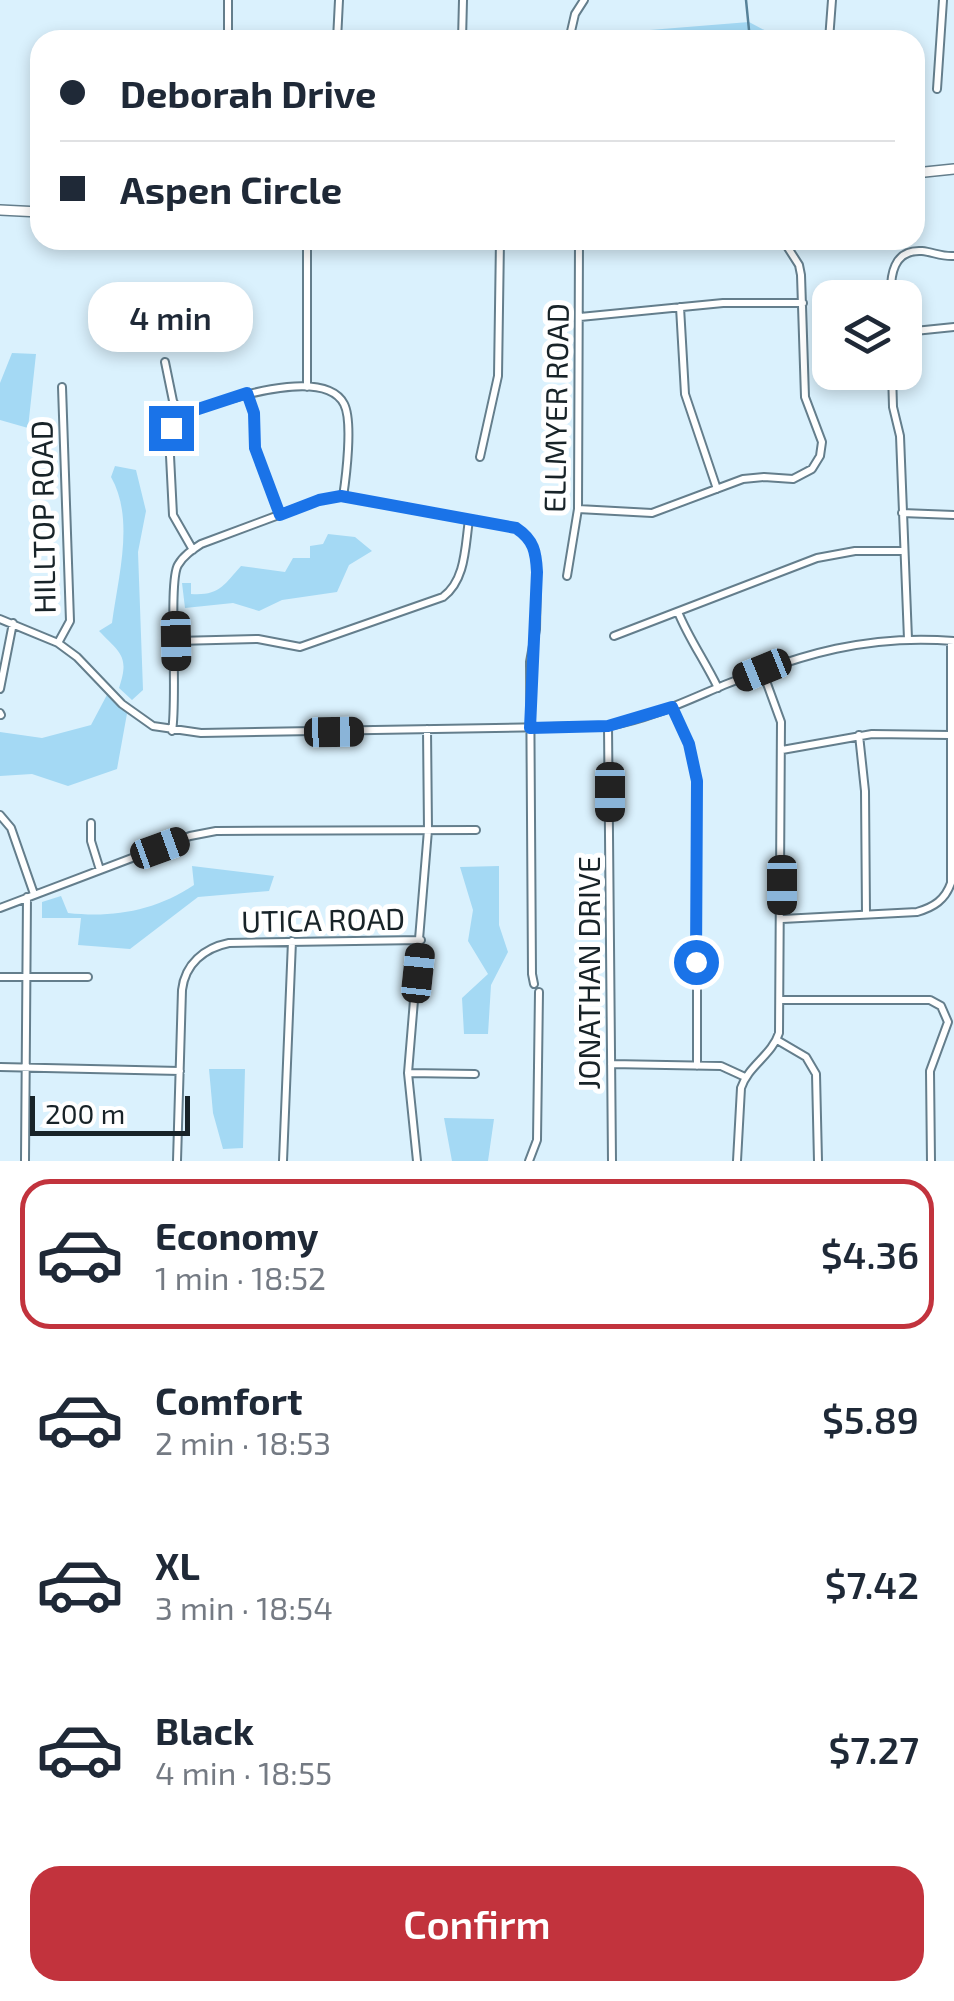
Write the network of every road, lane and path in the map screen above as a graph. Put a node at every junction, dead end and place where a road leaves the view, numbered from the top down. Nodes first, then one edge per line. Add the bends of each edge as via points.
1 (228, 0) edge
2 (340, 0) edge
3 (463, 0) edge
4 (584, 0) edge
5 (832, 0) edge
6 (943, 0) edge
7 (228, 30) edge
8 (338, 30) edge
9 (462, 30) edge
10 (571, 30) edge
11 (830, 30) edge
12 (937, 89) dead end
13 (954, 170) edge
14 (925, 172) edge
15 (0, 210) edge
16 (30, 212) edge
17 (307, 250) edge
18 (500, 250) edge
19 (578, 250) edge
20 (789, 250) edge
21 (954, 256) edge
22 (892, 280) edge
23 (802, 303) junction
24 (680, 307) junction
25 (579, 317) junction
26 (954, 327) edge
27 (922, 330) edge
28 (165, 362) dead end
29 (62, 387) dead end
30 (307, 387) junction
31 (893, 390) edge
32 (247, 393) junction
33 (181, 416) junction
34 (480, 458) dead end
35 (717, 489) junction
36 (343, 497) junction
37 (578, 509) junction
38 (902, 513) junction
39 (280, 515) junction
40 (954, 515) edge
41 (469, 520) junction
42 (193, 550) junction
43 (904, 551) junction
44 (567, 576) dead end
45 (678, 612) junction
46 (0, 620) edge
47 (13, 623) junction
48 (614, 636) dead end
49 (908, 639) junction
50 (176, 641) junction
51 (952, 641) edge
52 (58, 643) junction
53 (762, 670) junction
54 (0, 688) edge
55 (718, 688) junction
56 (672, 707) junction
57 (608, 726) junction
58 (530, 728) junction
59 (428, 729) junction
60 (172, 731) junction
61 (950, 734) junction
62 (859, 735) junction
63 (782, 750) junction
64 (0, 816) edge
65 (91, 823) dead end
66 (428, 830) junction
67 (476, 830) dead end
68 (100, 870) junction
69 (30, 895) junction
70 (0, 908) edge
71 (866, 914) junction
72 (782, 919) junction
73 (292, 940) junction
74 (421, 940) junction
75 (26, 977) junction
76 (88, 977) dead end
77 (0, 978) edge
78 (780, 1000) junction
79 (777, 1040) junction
80 (611, 1064) junction
81 (697, 1066) junction
82 (0, 1067) edge
83 (26, 1067) junction
84 (180, 1071) junction
85 (408, 1073) junction
86 (474, 1074) dead end
87 (745, 1077) junction
88 (26, 1161) edge
89 (177, 1161) edge
90 (284, 1161) edge
91 (417, 1161) edge
92 (530, 1161) edge
93 (612, 1161) edge
94 (737, 1161) edge
95 (818, 1161) edge
96 (930, 1161) edge

1 - 7 street
2 - 8 street
3 - 9 street
4 - 10 street
5 - 11 street
6 - 12 street
13 - 14 main road
15 - 16 main road
17 - 30 street
18 - 34 street via 498,376
19 - 25 street, ELLMYER ROAD
20 - 23 street via 799,265
21 - 22 street via 906,254 893,267
23 - 24 street
23 - 35 street via 804,397 821,433 820,456 800,477 750,478
24 - 25 street
24 - 35 street via 685,394
25 - 37 street, ELLMYER ROAD
26 - 27 street
28 - 33 street
29 - 52 street, HILLTOP ROAD via 70,621
30 - 32 street
30 - 36 street via 335,393 346,410
31 - 38 street
32 - 33 street
32 - 39 street via 255,448
33 - 42 street via 169,436 173,514
35 - 37 street via 652,512
36 - 39 street
36 - 41 street
37 - 44 street, ELLMYER ROAD
38 - 40 street
38 - 43 street
39 - 42 street
41 - 50 street via 461,572 443,597 300,647 258,639
41 - 58 street, ELLMYER ROAD via 516,528 536,552
42 - 50 street via 175,572
43 - 45 street via 835,553
43 - 49 street
45 - 48 street
45 - 55 street
46 - 47 street
47 - 52 street
47 - 54 street
49 - 51 street
49 - 53 street via 852,644
50 - 60 street
51 - 61 street
52 - 60 street via 122,704
53 - 55 street
53 - 63 street via 779,711
55 - 56 street
56 - 57 street
56 - 81 street via 697,781
57 - 58 street
57 - 80 street, JONATHAN DRIVE
58 - 59 street
58 - 92 street, ELLMYER ROAD via 537,988 536,1140
59 - 60 street
59 - 66 street
61 - 62 street
61 - 71 street via 947,894 917,912
62 - 63 street
62 - 71 street
63 - 72 street
64 - 69 street via 11,828
65 - 68 street
66 - 67 street
66 - 68 street via 216,831
66 - 74 street
68 - 69 street
69 - 70 street
69 - 75 street
71 - 72 street
72 - 78 street
73 - 74 street, UTICA ROAD
73 - 84 street, UTICA ROAD via 218,945 191,964 183,980
73 - 90 street
74 - 85 street
75 - 76 street
75 - 77 street
75 - 83 street
78 - 79 street
78 - 96 street via 925,1000 942,1006 948,1022 930,1071
79 - 87 street
79 - 95 street via 806,1057 816,1074
80 - 81 street
80 - 93 street, JONATHAN DRIVE
81 - 87 street via 724,1067
82 - 83 street
83 - 84 street
83 - 88 street
84 - 89 street, UTICA ROAD
85 - 86 street
85 - 91 street
87 - 94 street

